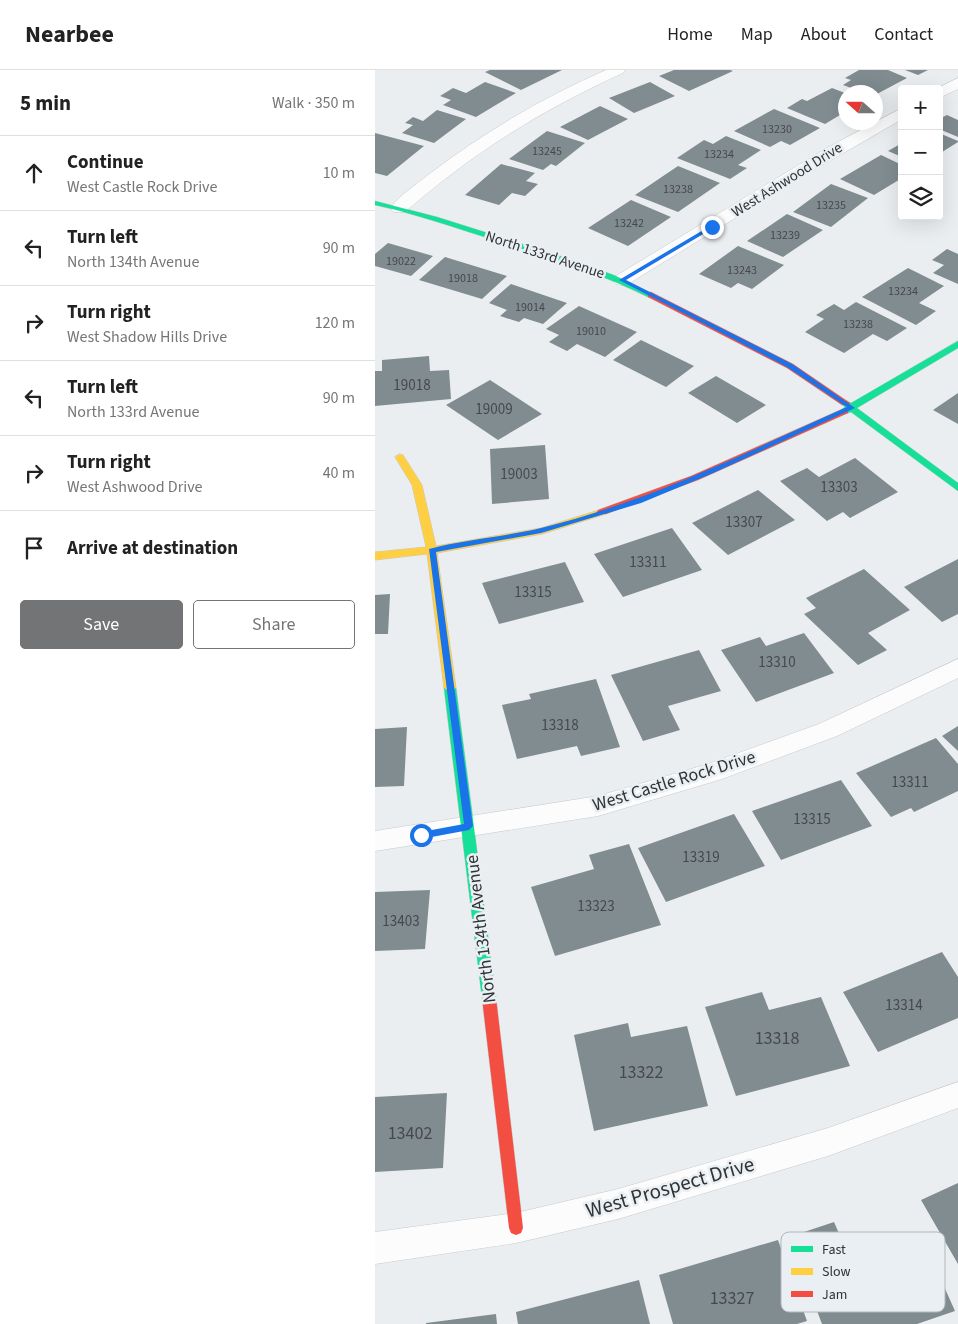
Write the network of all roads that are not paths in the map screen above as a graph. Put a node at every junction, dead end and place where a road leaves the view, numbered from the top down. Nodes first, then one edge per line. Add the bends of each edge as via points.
1 (618, 70) edge
2 (958, 83) edge
3 (943, 91) edge
4 (898, 115) edge
5 (375, 203) edge
6 (399, 208) junction
7 (622, 280) junction
8 (958, 344) edge
9 (852, 408) junction
10 (399, 457) dead end
11 (958, 488) edge
12 (432, 550) junction
13 (375, 556) edge
14 (958, 668) edge
15 (469, 826) junction
16 (375, 841) edge
17 (958, 1095) edge
18 (516, 1228) junction
19 (375, 1248) edge

1 - 6 street via 558,98 519,121 466,155
2 - 3 street
4 - 7 street, West Ashwood Drive
5 - 6 street, North 133rd Avenue
6 - 7 street, North 133rd Avenue
7 - 9 street, North 133rd Avenue via 790,366
8 - 9 street
9 - 11 street, North 133rd Avenue
9 - 12 street via 638,501 541,531
10 - 12 street, North 134th Avenue via 417,485
12 - 13 street
12 - 15 street, North 134th Avenue
14 - 15 street, West Castle Rock Drive via 828,730 713,772 598,806
15 - 16 street, West Castle Rock Drive
15 - 18 street, North 134th Avenue
17 - 18 street, West Prospect Drive via 828,1142 618,1204
18 - 19 street, West Prospect Drive

